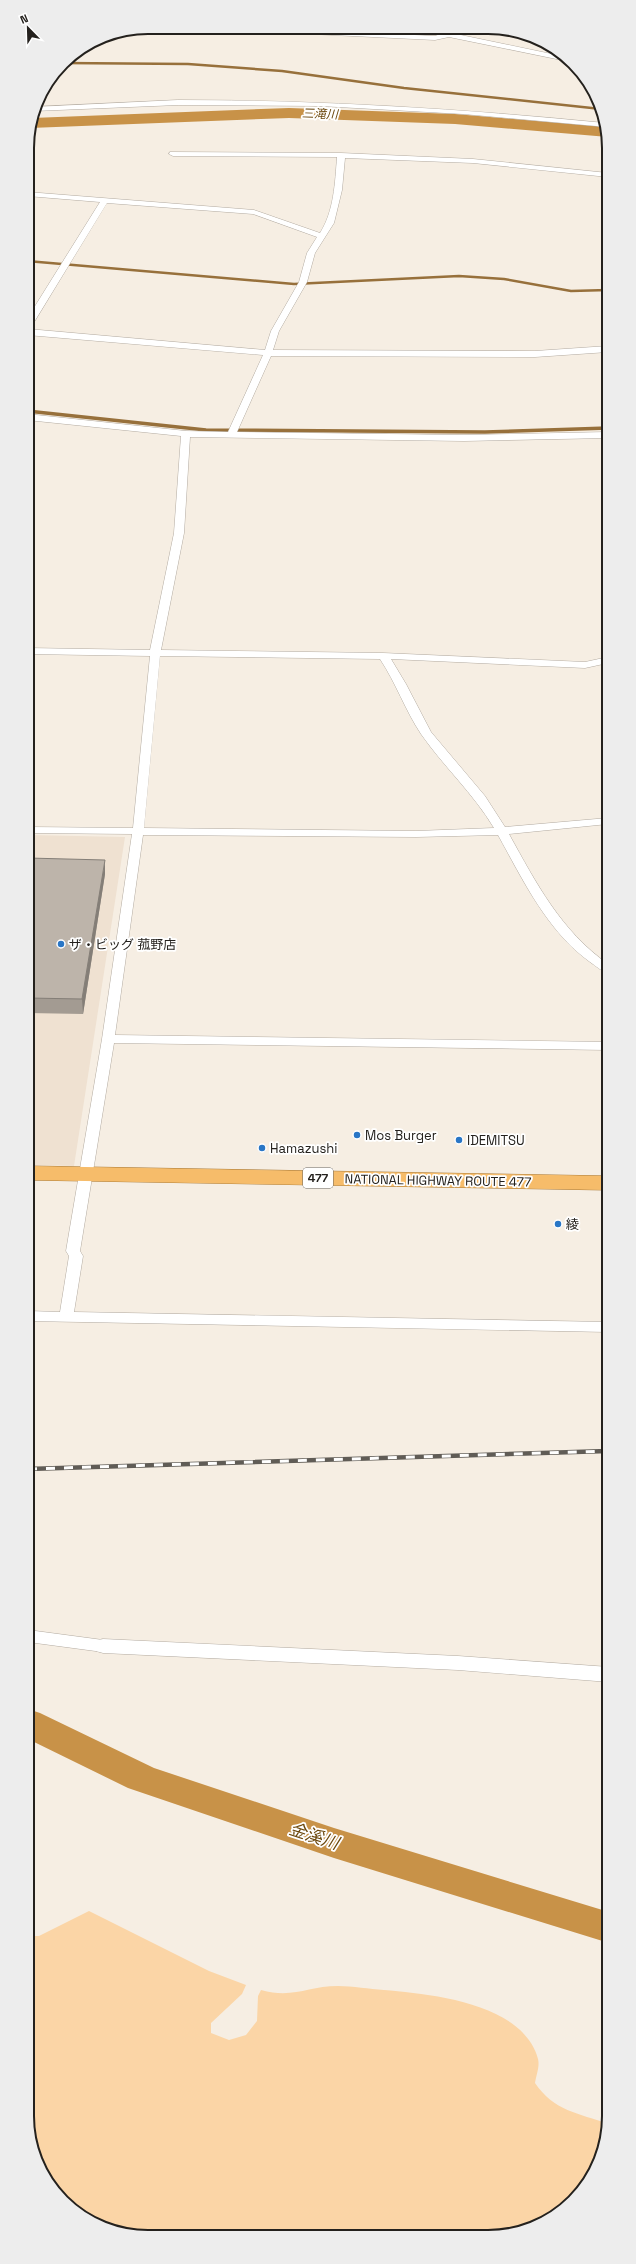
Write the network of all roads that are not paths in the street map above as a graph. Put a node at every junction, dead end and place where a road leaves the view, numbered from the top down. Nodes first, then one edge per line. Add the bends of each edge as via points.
1 (358, 34) edge
2 (450, 34) joint
3 (559, 58) edge
4 (41, 109) edge
5 (599, 124) edge
6 (173, 154) dead end
7 (341, 155) junction
8 (602, 174) edge
9 (34, 195) edge
10 (105, 200) junction
11 (321, 236) junction
12 (34, 317) edge
13 (34, 333) edge
14 (602, 349) edge
15 (268, 353) junction
16 (34, 418) edge
17 (233, 432) junction
18 (186, 434) junction
19 (602, 435) edge
20 (34, 651) edge
21 (155, 653) junction
22 (383, 656) junction
23 (602, 661) edge
24 (602, 823) edge
25 (34, 830) edge
26 (136, 831) junction
27 (502, 831) junction
28 (602, 964) edge
29 (108, 1039) junction
30 (602, 1046) edge
31 (34, 1173) edge
32 (85, 1173) junction
33 (602, 1183) edge
34 (34, 1316) edge
35 (66, 1317) junction
36 (602, 1327) edge
37 (34, 1637) edge
38 (103, 1646) joint
39 (602, 1674) edge

1 - 2 street via 435,38
2 - 3 street
4 - 5 street via 120,103 275,101 484,114
6 - 7 street
7 - 8 street via 473,161
7 - 11 street via 338,190 330,223
9 - 10 street
10 - 11 street via 254,212
10 - 12 street
11 - 15 street via 311,253 302,283 275,331
13 - 15 street
14 - 15 street via 536,354
15 - 17 street
16 - 18 street
17 - 18 street
17 - 19 street via 456,438
18 - 21 street via 179,533
20 - 21 street
21 - 22 street
21 - 26 street via 143,798
22 - 23 street via 556,664
22 - 27 street via 427,733 486,806
24 - 27 street
25 - 26 street
26 - 27 street via 416,834
26 - 29 street
27 - 28 street via 541,903 572,941
29 - 30 street
29 - 32 street
31 - 32 highway, NATIONAL HIGHWAY ROUTE 477 / 477
32 - 33 highway, NATIONAL HIGHWAY ROUTE 477 / 477
32 - 35 street
34 - 35 street
35 - 36 street
37 - 38 street
38 - 39 street via 450,1663

